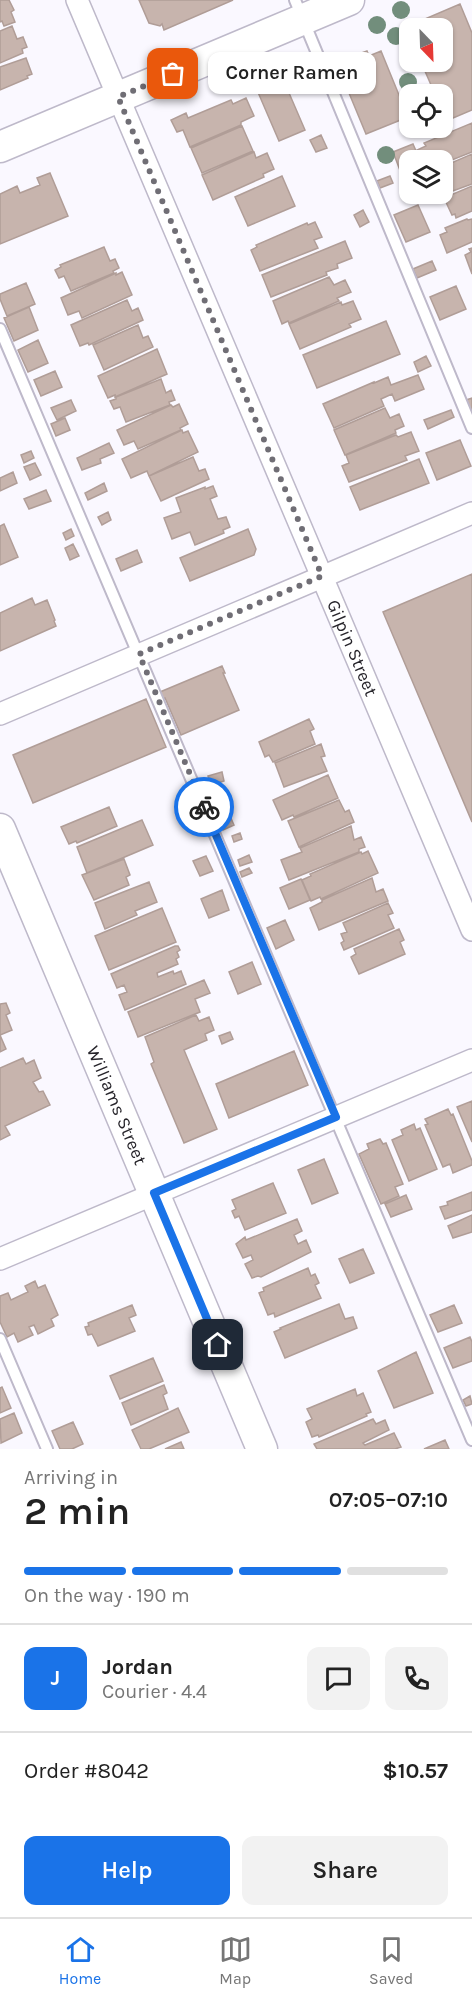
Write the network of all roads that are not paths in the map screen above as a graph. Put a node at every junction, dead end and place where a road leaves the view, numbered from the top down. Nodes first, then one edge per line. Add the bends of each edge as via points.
1 (77, 0) edge
2 (349, 0) edge
3 (299, 10) edge
4 (118, 97) junction
5 (0, 147) edge
6 (0, 329) edge
7 (472, 428) edge
8 (472, 513) edge
9 (322, 576) junction
10 (139, 654) junction
11 (0, 714) edge
12 (0, 829) edge
13 (472, 930) edge
14 (472, 1060) edge
15 (336, 1117) junction
16 (154, 1193) junction
17 (0, 1259) edge
18 (0, 1339) edge
19 (472, 1440) edge
20 (47, 1449) edge
21 (262, 1449) edge

1 - 4 street, Gilpin Street
2 - 3 street
3 - 4 street
3 - 7 lane
4 - 5 street
4 - 9 street, Gilpin Street
6 - 10 lane
8 - 9 street
9 - 10 street
9 - 13 street, Gilpin Street
10 - 11 street
10 - 15 lane
12 - 16 street, Williams Street
14 - 15 street
15 - 16 street
15 - 19 lane
16 - 17 street
16 - 21 street, Williams Street
18 - 20 lane

